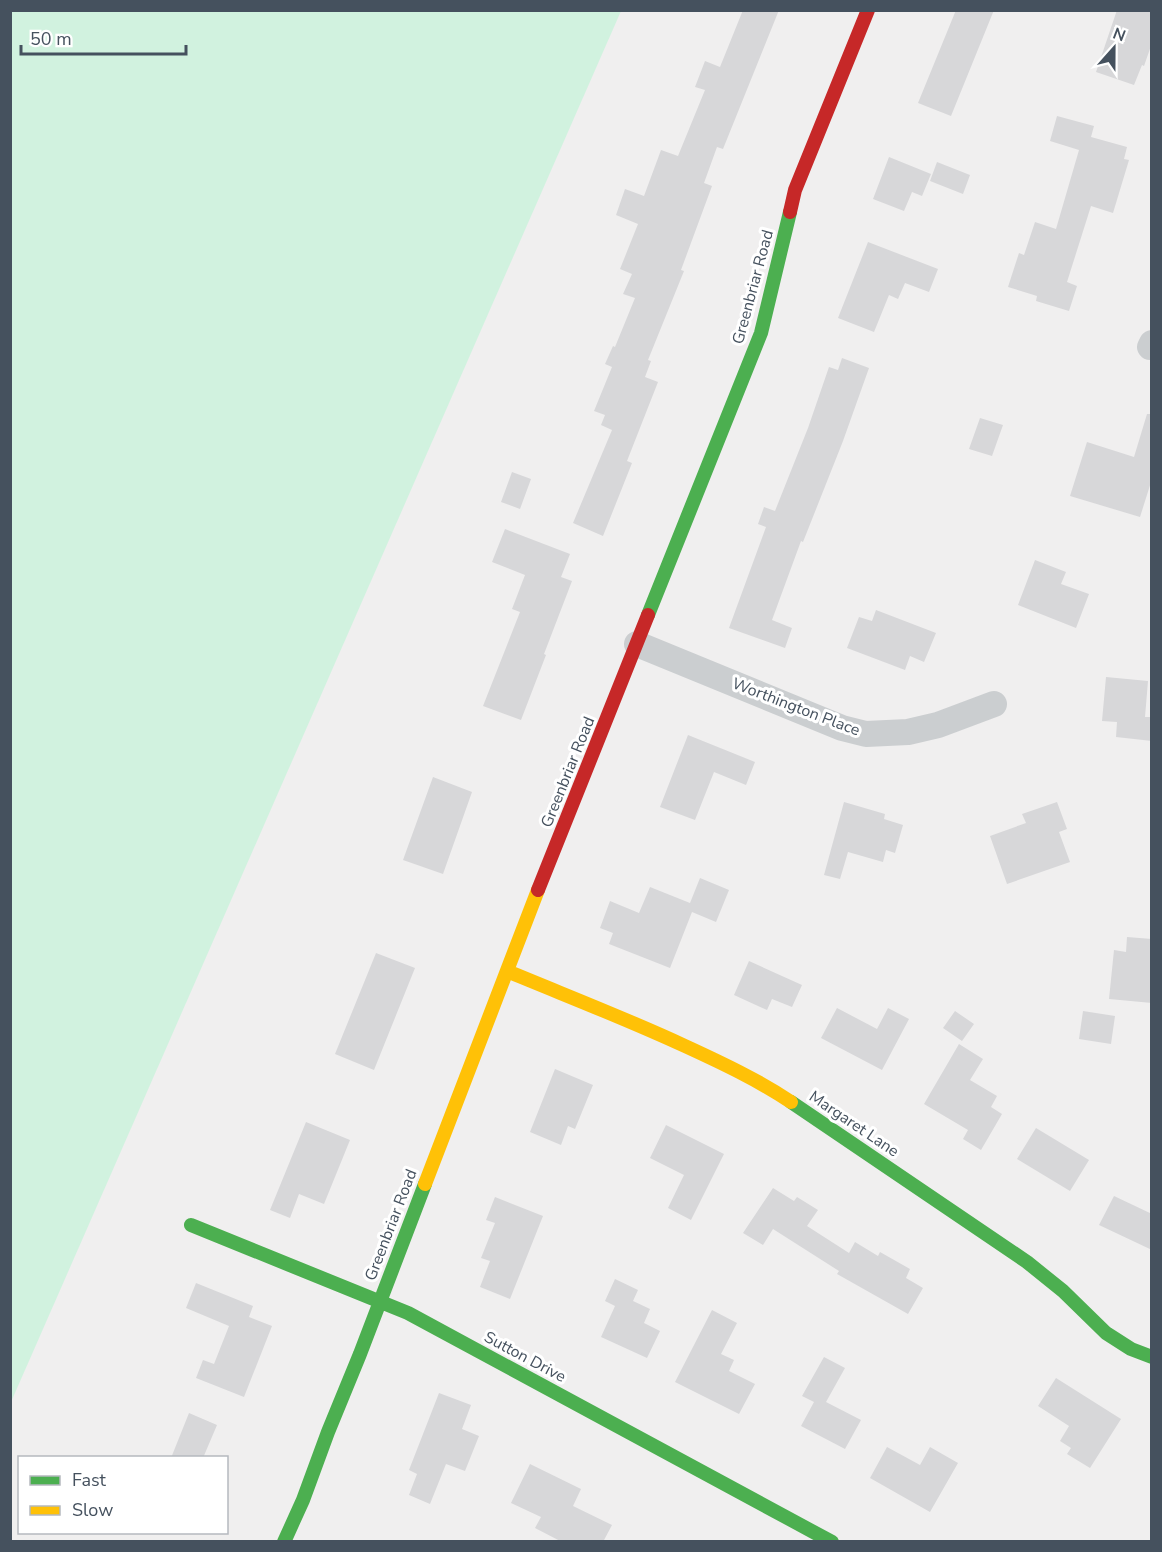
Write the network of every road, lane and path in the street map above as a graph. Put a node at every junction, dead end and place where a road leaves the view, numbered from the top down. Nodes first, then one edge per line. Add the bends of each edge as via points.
1 (868, 10) edge
2 (637, 644) junction
3 (994, 704) dead end
4 (507, 972) junction
5 (191, 1225) dead end
6 (379, 1301) junction
7 (1152, 1357) edge
8 (284, 1542) edge
9 (832, 1542) edge

1 - 2 street, Greenbriar Road via 795,190 761,333
2 - 3 street, Worthington Place via 842,728 866,734 923,730
2 - 4 street, Greenbriar Road
4 - 6 street, Greenbriar Road
4 - 7 street, Margaret Lane via 697,1050 771,1089 1027,1262 1107,1333
5 - 6 street, Sutton Drive
6 - 8 street, Greenbriar Road
6 - 9 street, Sutton Drive via 408,1313

